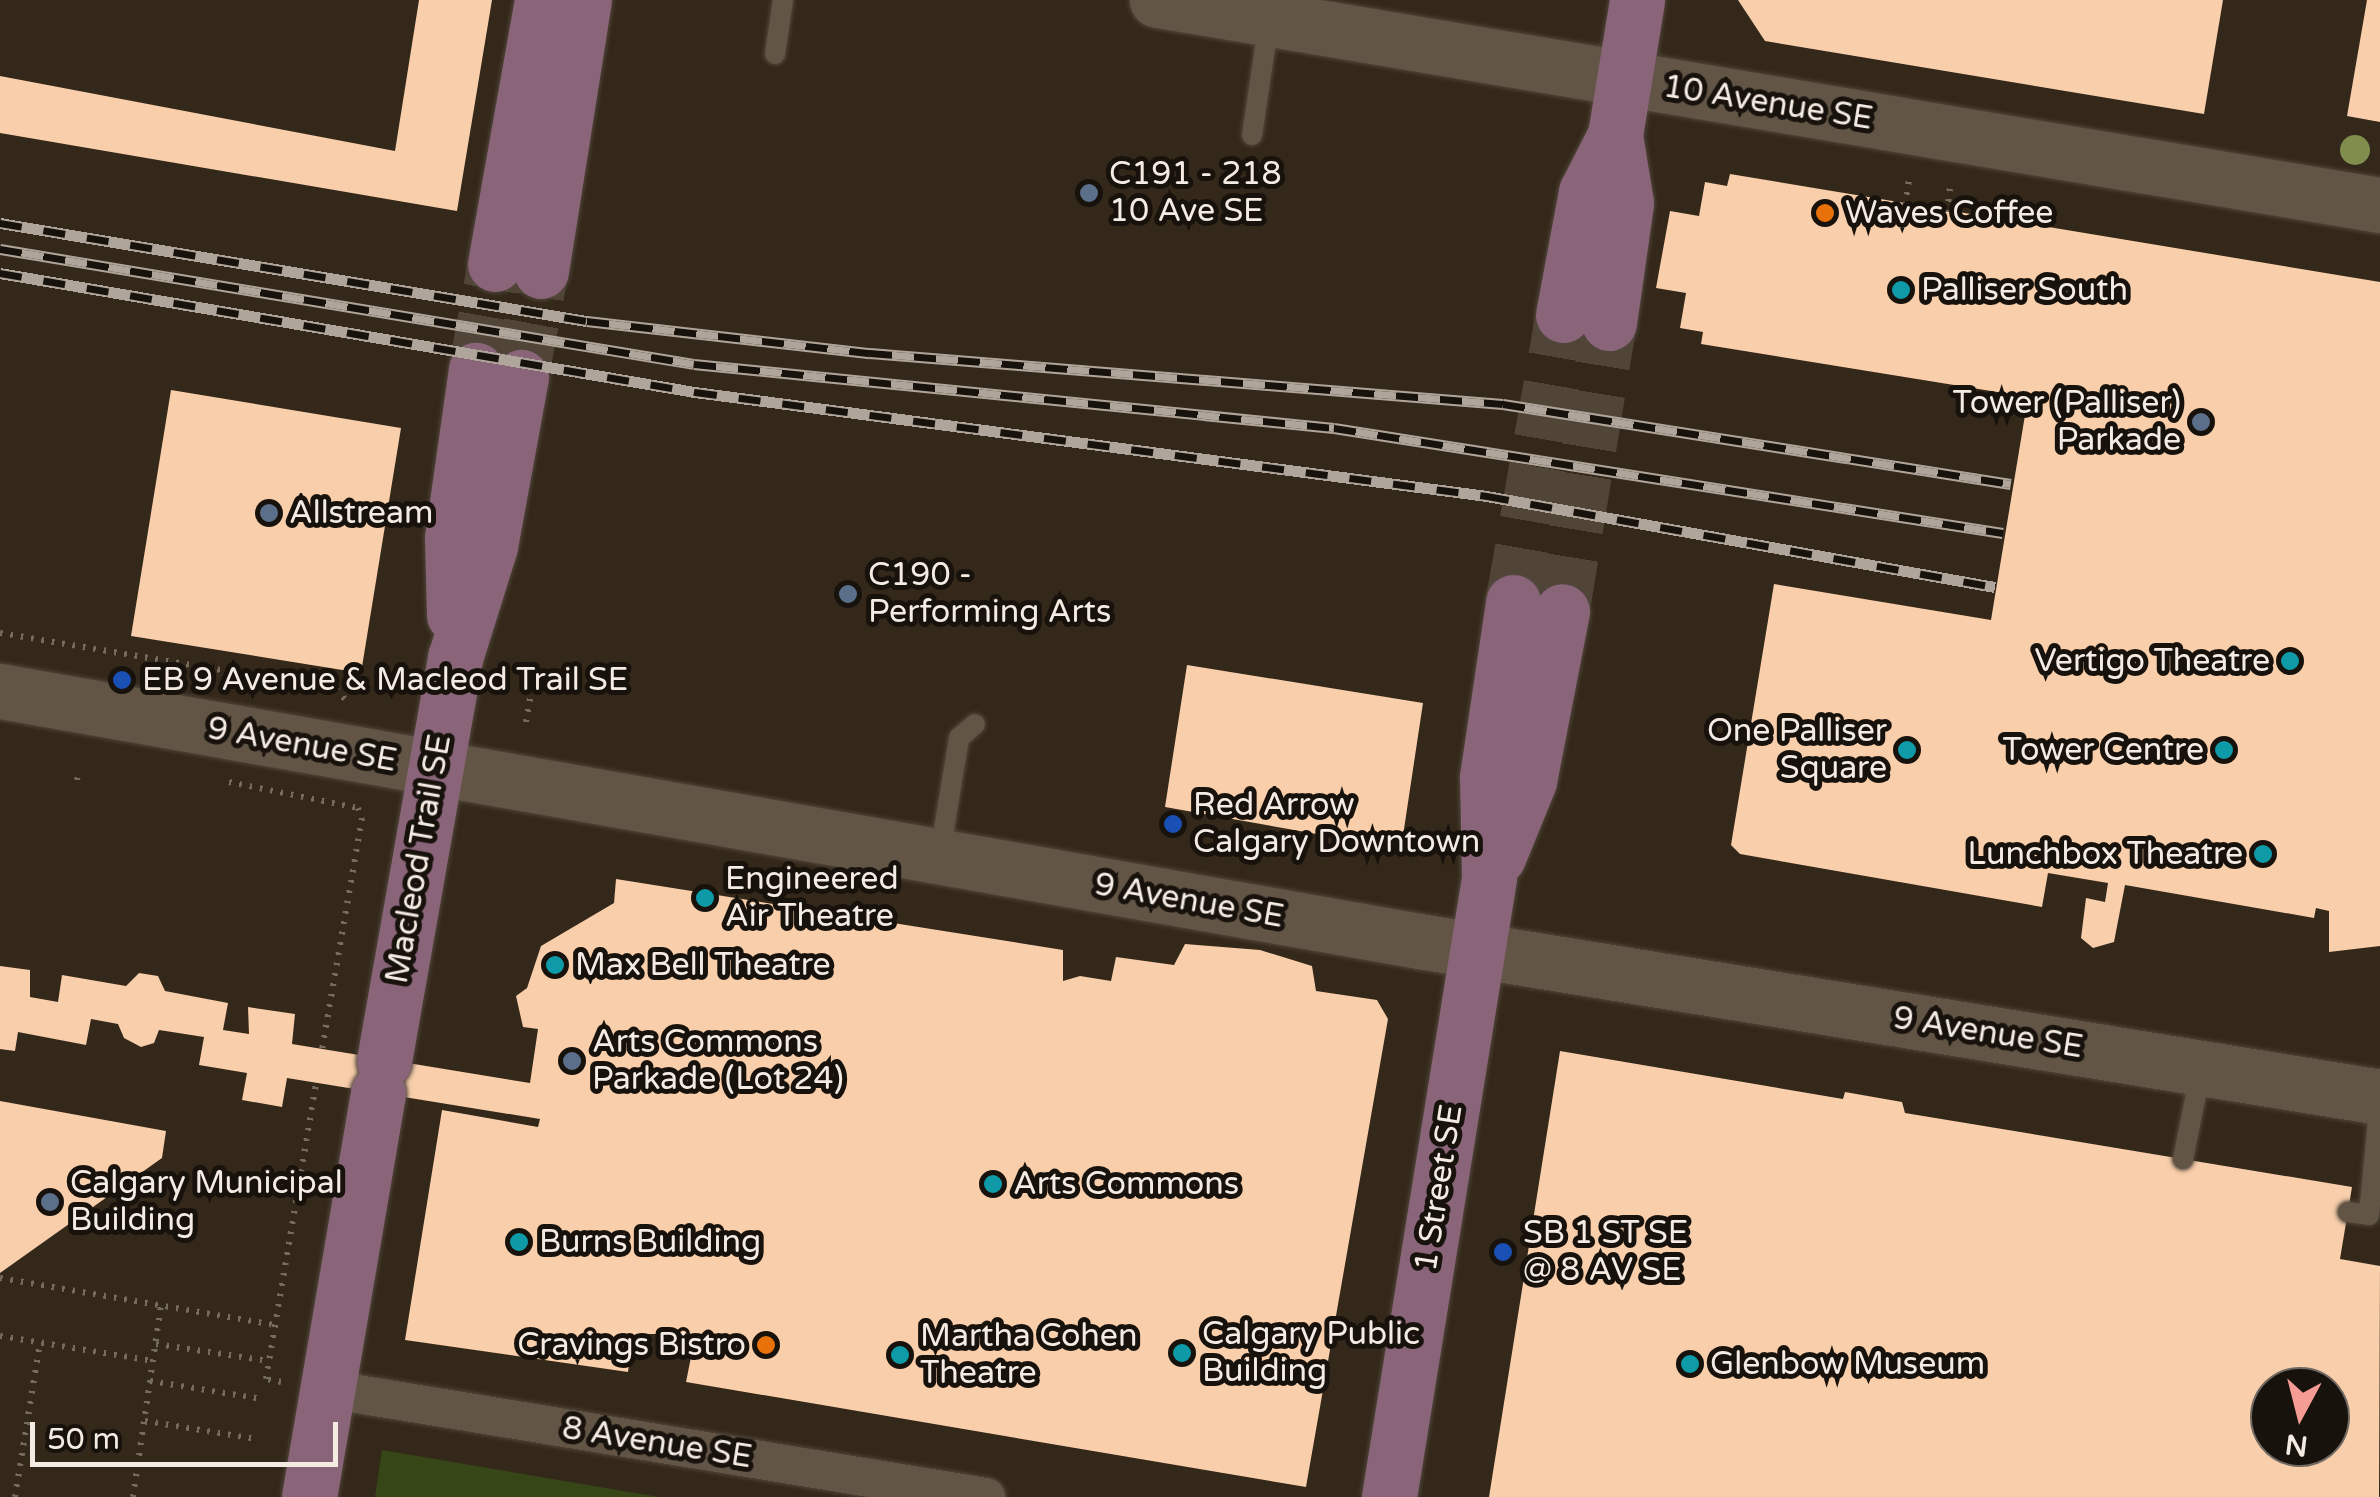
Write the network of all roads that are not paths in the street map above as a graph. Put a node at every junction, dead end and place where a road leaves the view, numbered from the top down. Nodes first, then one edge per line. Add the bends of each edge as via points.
1 (542, 0) edge
2 (584, 0) edge
3 (783, 0) edge
4 (1157, 0) edge
5 (1637, 0) edge
6 (1270, 19) junction
7 (775, 54) dead end
8 (1624, 79) junction
9 (1252, 135) dead end
10 (2380, 205) edge
11 (1586, 319) tunnel mouth
12 (498, 373) tunnel mouth
13 (1538, 606) tunnel mouth
14 (0, 691) edge
15 (975, 724) dead end
16 (434, 768) junction
17 (940, 857) junction
18 (1477, 951) junction
19 (2201, 1068) junction
20 (2380, 1098) edge
21 (2183, 1159) dead end
22 (2366, 1214) edge
23 (327, 1390) junction
24 (310, 1497) edge
25 (986, 1497) edge
26 (1389, 1497) edge

1 - 2 main road via 518,268
3 - 7 lane
4 - 6 main road, 10 Avenue SE
5 - 8 main road
6 - 8 main road, 10 Avenue SE
6 - 9 lane
8 - 10 main road, 10 Avenue SE
8 - 11 main road via 1615,135 1586,192
12 - 16 main road, Macleod Trail SE via 490,546 455,658
13 - 18 main road, 1 Street SE via 1529,781 1489,878
14 - 16 main road, 9 Avenue SE
15 - 17 lane via 959,738
16 - 17 main road, 9 Avenue SE
16 - 23 main road, Macleod Trail SE
17 - 18 main road, 9 Avenue SE
18 - 19 main road, 9 Avenue SE
18 - 26 main road, 1 Street SE
19 - 20 main road, 9 Avenue SE
19 - 21 lane
20 - 22 lane
23 - 24 main road, Macleod Trail SE
23 - 25 street, 8 Avenue SE

